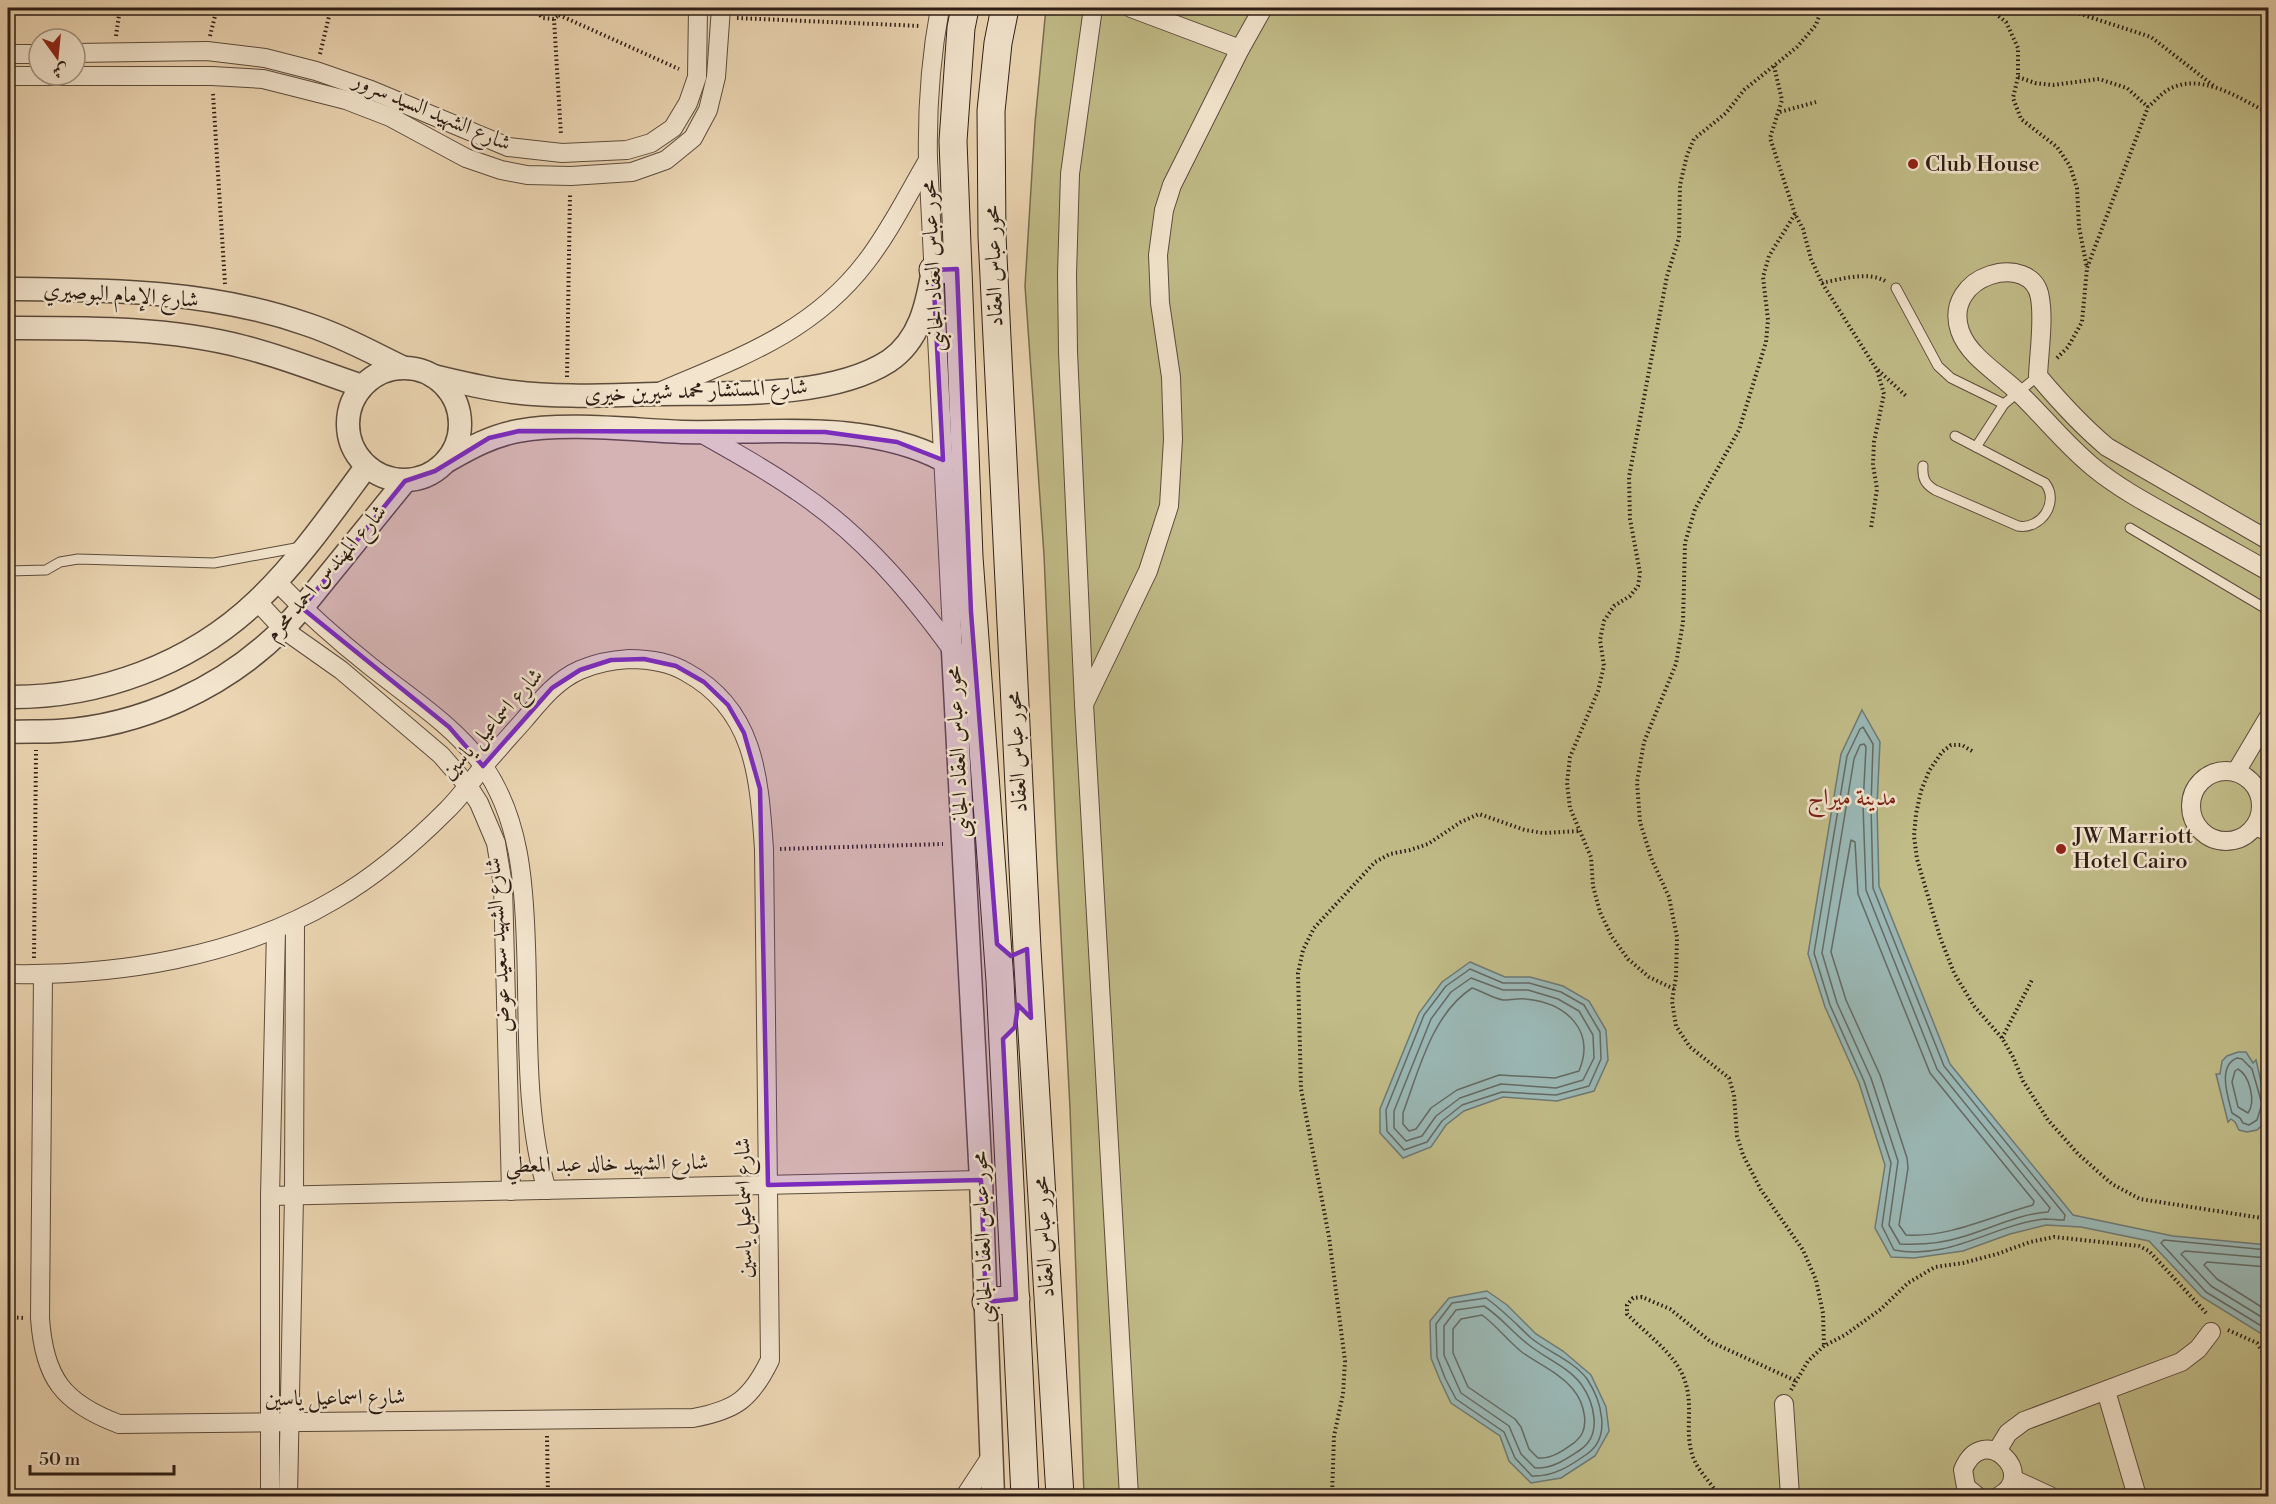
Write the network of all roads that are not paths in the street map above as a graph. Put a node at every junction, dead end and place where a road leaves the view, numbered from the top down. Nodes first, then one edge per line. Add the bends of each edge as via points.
1 (698, 8) edge
2 (940, 8) edge
3 (965, 8) edge
4 (1005, 8) edge
5 (1093, 8) edge
6 (1131, 8) edge
7 (1263, 8) edge
8 (721, 13) edge
9 (1240, 50) junction
10 (87, 53) edge
11 (8, 54) edge
12 (27, 54) edge
13 (265, 58) junction
14 (8, 76) edge
15 (263, 79) junction
16 (928, 160) junction
17 (945, 270) junction
18 (1896, 288) road end
19 (8, 289) edge
20 (8, 328) edge
21 (402, 367) junction
22 (433, 376) junction
23 (2038, 376) junction
24 (362, 386) junction
25 (2018, 392) junction
26 (653, 394) junction
27 (2004, 404) junction
28 (699, 432) junction
29 (1955, 436) dead end
30 (1976, 447) junction
31 (943, 460) junction
32 (447, 461) junction
33 (1923, 466) dead end
34 (366, 467) junction
35 (405, 481) junction
36 (2130, 528) dead end
37 (2268, 540) edge
38 (307, 546) junction
39 (959, 558) junction
40 (8, 570) edge
41 (2268, 572) edge
42 (276, 580) junction
43 (257, 602) junction
44 (302, 608) junction
45 (2268, 610) edge
46 (283, 629) junction
47 (953, 651) junction
48 (8, 697) edge
49 (1084, 704) junction
50 (2268, 718) edge
51 (8, 732) edge
52 (483, 766) junction
53 (2252, 777) edge
54 (468, 786) junction
55 (2262, 825) edge
56 (295, 922) junction
57 (276, 930) junction
58 (997, 944) junction
59 (1027, 949) junction
60 (8, 974) edge
61 (38, 974) junction
62 (1031, 1018) junction
63 (1003, 1037) junction
64 (273, 1053) junction
65 (294, 1053) junction
66 (981, 1180) junction
67 (768, 1185) junction
68 (547, 1190) junction
69 (511, 1191) junction
70 (270, 1196) junction
71 (294, 1196) junction
72 (1016, 1299) junction
73 (986, 1302) junction
74 (2214, 1324) road end
75 (2106, 1391) junction
76 (1784, 1404) road end
77 (280, 1423) junction
78 (1997, 1451) junction
79 (992, 1455) junction
80 (2013, 1479) junction
81 (270, 1497) edge
82 (288, 1497) edge
83 (965, 1497) edge
84 (993, 1497) edge
85 (1025, 1497) edge
86 (1059, 1497) edge
87 (1129, 1497) edge
88 (1790, 1497) edge
89 (1977, 1497) edge
90 (1999, 1497) edge
91 (2050, 1497) edge
92 (2137, 1497) edge

1 - 13 street, شارع الشهيد السيد سرور via 697,77 688,103 673,128 651,143 627,150 562,153 508,147 371,90
2 - 16 street, محور عباس العقاد الجانبى via 927,133
3 - 17 main road, محور عباس العقاد
4 - 59 main road, محور عباس العقاد via 991,111 990,184
5 - 49 street via 1070,174 1067,274
6 - 9 street
7 - 9 street
8 - 15 street, شارع الشهيد السيد سرور via 716,77 708,110 693,138 666,160 632,172 571,176 501,170 466,158 390,117 346,100
9 - 49 street via 1172,185 1164,210 1158,255 1160,303 1171,377 1169,506 1148,571
10 - 13 street, شارع الشهيد السيد سرور via 207,51
11 - 12 street
13 - 15 street
14 - 15 street, شارع الشهيد السيد سرور
16 - 17 street, محور عباس العقاد الجانبى
16 - 26 street via 867,261 820,311 764,346
17 - 26 street, شارع المستشار محمد شيرين خيرى via 915,334 890,360 856,377 820,386 755,392
17 - 31 street, محور عباس العقاد الجانبى
17 - 39 main road, محور عباس العقاد
18 - 27 lane via 1938,366 1952,378
19 - 21 street, شارع الإمام البوصيري via 165,293 226,303 307,324
20 - 24 street, شارع الإمام البوصيري via 111,328 200,338 244,347
21 - 22 street
21 - 24 street via 374,376
22 - 26 street, شارع المستشار محمد شيرين خيرى via 511,392 567,396
22 - 32 street via 445,386 460,415 458,439
23 - 25 lane
23 - 25 street via 2040,297 2035,285 2011,272 1972,284 1962,294 1957,308 1962,339
23 - 37 street via 2107,447
24 - 34 street via 353,399 347,428 350,443
25 - 27 lane
25 - 41 street via 2080,455 2115,484
27 - 30 lane
28 - 31 street, شارع المستشار محمد شيرين خيرى via 825,432 897,442
28 - 32 street, شارع المستشار محمد شيرين خيرى via 553,427 489,438
28 - 47 street via 798,491 842,525 883,563
29 - 30 lane
30 - 33 lane via 2045,483 2050,503 2040,520 2026,527 2018,526 1935,490 1924,481
31 - 39 street, محور عباس العقاد الجانبى
32 - 35 street via 421,478
34 - 35 street via 391,480
34 - 38 street, شارع المهندس احمد محرم
35 - 44 street, شارع المهندس احمد محرم
36 - 45 lane
38 - 40 lane via 214,563 78,560 60,562 46,570
38 - 42 street, شارع المهندس احمد محرم
39 - 47 street, محور عباس العقاد الجانبى
39 - 58 main road, محور عباس العقاد via 971,612
42 - 43 street, شارع المهندس احمد محرم
42 - 44 street, شارع الشهيد سعيد عوض
43 - 46 street, شارع الشهيد سعيد عوض
43 - 48 street, شارع المهندس احمد محرم via 194,648 133,676 68,693
44 - 46 street, شارع المهندس احمد محرم
44 - 52 street, شارع الشهيد سعيد عوض via 449,727
46 - 51 street, شارع المهندس احمد محرم via 217,680 141,715 58,731
46 - 54 street, شارع الشهيد سعيد عوض via 341,670 420,736
47 - 66 street, محور عباس العقاد الجانبى
49 - 87 street
50 - 53 street
52 - 54 street, شارع اسماعيل ياسين
52 - 67 street, شارع اسماعيل ياسين via 552,688 580,670 611,660 644,659 676,666 704,682 728,705 744,733 759,789 764,849
52 - 68 street, شارع الشهيد سعيد عوض via 504,805 524,887 532,1113
53 - 55 street
53 - 55 street via 2219,771 2204,778 2193,791 2190,808 2194,824 2206,836 2222,842 2239,839
54 - 56 street, شارع اسماعيل ياسين via 414,842 376,872
54 - 69 street, شارع الشهيد سعيد عوض via 496,843 503,885
56 - 57 street, شارع اسماعيل ياسين
56 - 65 street
57 - 61 street, شارع اسماعيل ياسين via 189,956 122,968
57 - 64 street
58 - 59 main road via 1011,956
58 - 63 main road, محور عباس العقاد
59 - 62 main road, محور عباس العقاد
60 - 61 street, شارع اسماعيل ياسين
61 - 77 street, شارع اسماعيل ياسين via 40,1318 42,1347 51,1374 69,1397 92,1414 119,1424
62 - 63 main road via 1019,1016 1012,1032
62 - 86 main road, محور عباس العقاد
63 - 72 main road, محور عباس العقاد
64 - 65 street
64 - 70 street
65 - 71 street
66 - 67 street, شارع الشهيد خالد عبد المعطي
66 - 73 street, محور عباس العقاد الجانبى
67 - 68 street, شارع الشهيد خالد عبد المعطي
67 - 77 street, شارع اسماعيل ياسين via 770,1360 759,1383 741,1402 718,1414 693,1418
68 - 69 street, شارع الشهيد خالد عبد المعطي
69 - 71 street, شارع الشهيد خالد عبد المعطي
70 - 71 street, شارع الشهيد خالد عبد المعطي
70 - 77 street
71 - 77 street
72 - 73 main road
72 - 85 main road, محور عباس العقاد
73 - 79 street, محور عباس العقاد الجانبى
74 - 75 street via 2198,1349 2181,1362
75 - 78 street via 2024,1422 2008,1434
75 - 92 street
76 - 88 street
77 - 81 street
77 - 82 street
78 - 80 street via 2010,1462
78 - 89 street via 1980,1451 1966,1462 1963,1478
79 - 83 street
79 - 84 street, محور عباس العقاد الجانبى
80 - 90 street
80 - 91 street

